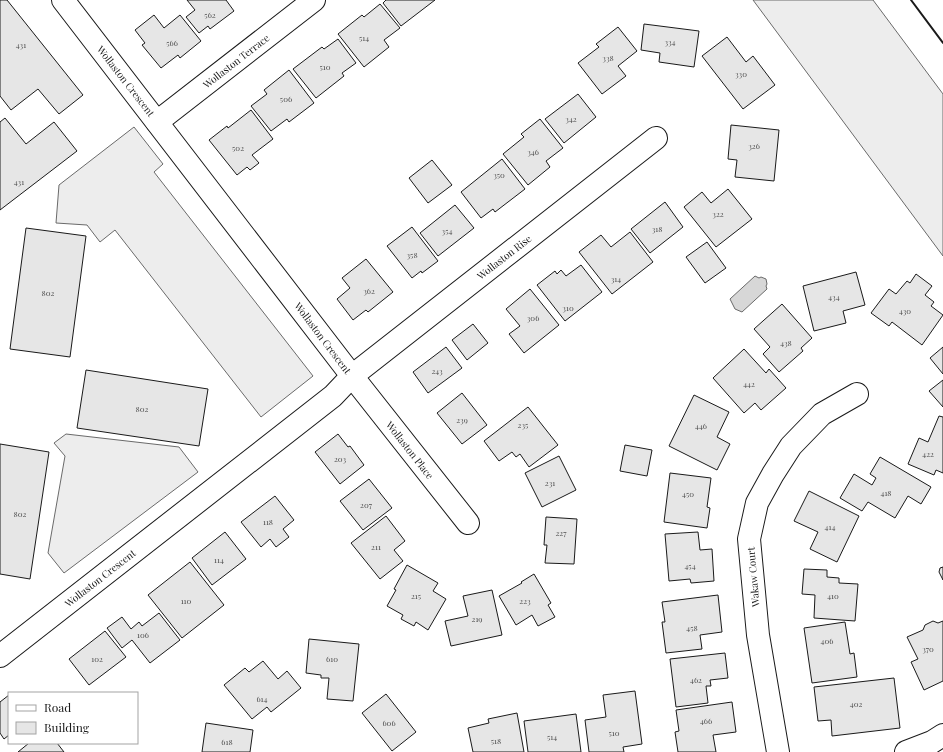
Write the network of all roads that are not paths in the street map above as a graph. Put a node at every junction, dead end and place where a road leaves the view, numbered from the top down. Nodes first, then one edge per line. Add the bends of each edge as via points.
1 (63, 0) edge
2 (314, 0) edge
3 (157, 122) junction
4 (656, 138) dead end
5 (352, 376) junction
6 (856, 394) dead end
7 (468, 523) dead end
8 (0, 656) edge
9 (943, 735) edge
10 (778, 752) edge
11 (906, 752) edge

1 - 3 street, Wollaston Crescent
2 - 3 street, Wollaston Terrace
3 - 5 street, Wollaston Crescent
4 - 5 street, Wollaston Rise
5 - 7 street, Wollaston Place
5 - 8 street, Wollaston Crescent via 333,396
6 - 10 street, Wakaw Court via 822,414 791,446 757,503 749,539 758,628
9 - 11 street

